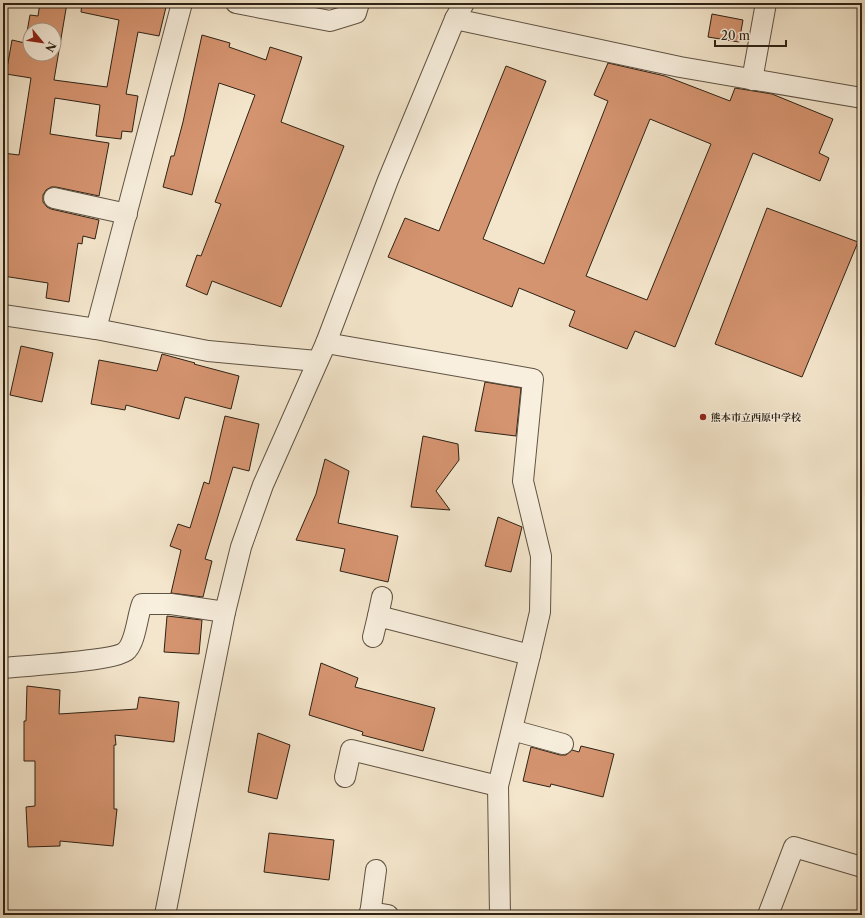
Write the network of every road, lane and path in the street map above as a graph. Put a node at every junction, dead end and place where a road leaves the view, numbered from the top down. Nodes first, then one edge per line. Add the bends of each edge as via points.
1 (182, 3) edge
2 (236, 3) edge
3 (359, 3) edge
4 (766, 3) edge
5 (459, 11) edge
6 (752, 80) junction
7 (862, 98) edge
8 (54, 198) dead end
9 (127, 214) junction
10 (3, 315) edge
11 (96, 328) junction
12 (326, 343) junction
13 (317, 361) junction
14 (225, 612) junction
15 (373, 637) dead end
16 (530, 655) junction
17 (3, 668) edge
18 (512, 730) junction
19 (563, 744) dead end
20 (345, 777) dead end
21 (498, 786) junction
22 (862, 866) edge
23 (376, 870) dead end
24 (376, 914) edge
25 (165, 915) edge
26 (500, 915) edge
27 (768, 915) edge

1 - 9 street
2 - 3 street via 330,21 356,13
4 - 6 street
5 - 6 street via 680,67
5 - 12 street via 388,180
6 - 7 street
8 - 9 street
9 - 11 street
10 - 11 street
11 - 13 street via 208,351
12 - 13 street
12 - 16 street via 533,379 524,481 541,556 540,612
13 - 14 street via 263,485 241,547
14 - 17 street via 171,604 142,604 126,652 83,661
14 - 25 street
15 - 16 street via 380,607
16 - 18 street
18 - 19 street
18 - 21 street
20 - 21 street via 351,750
21 - 26 street
22 - 27 street via 794,847
23 - 24 street

